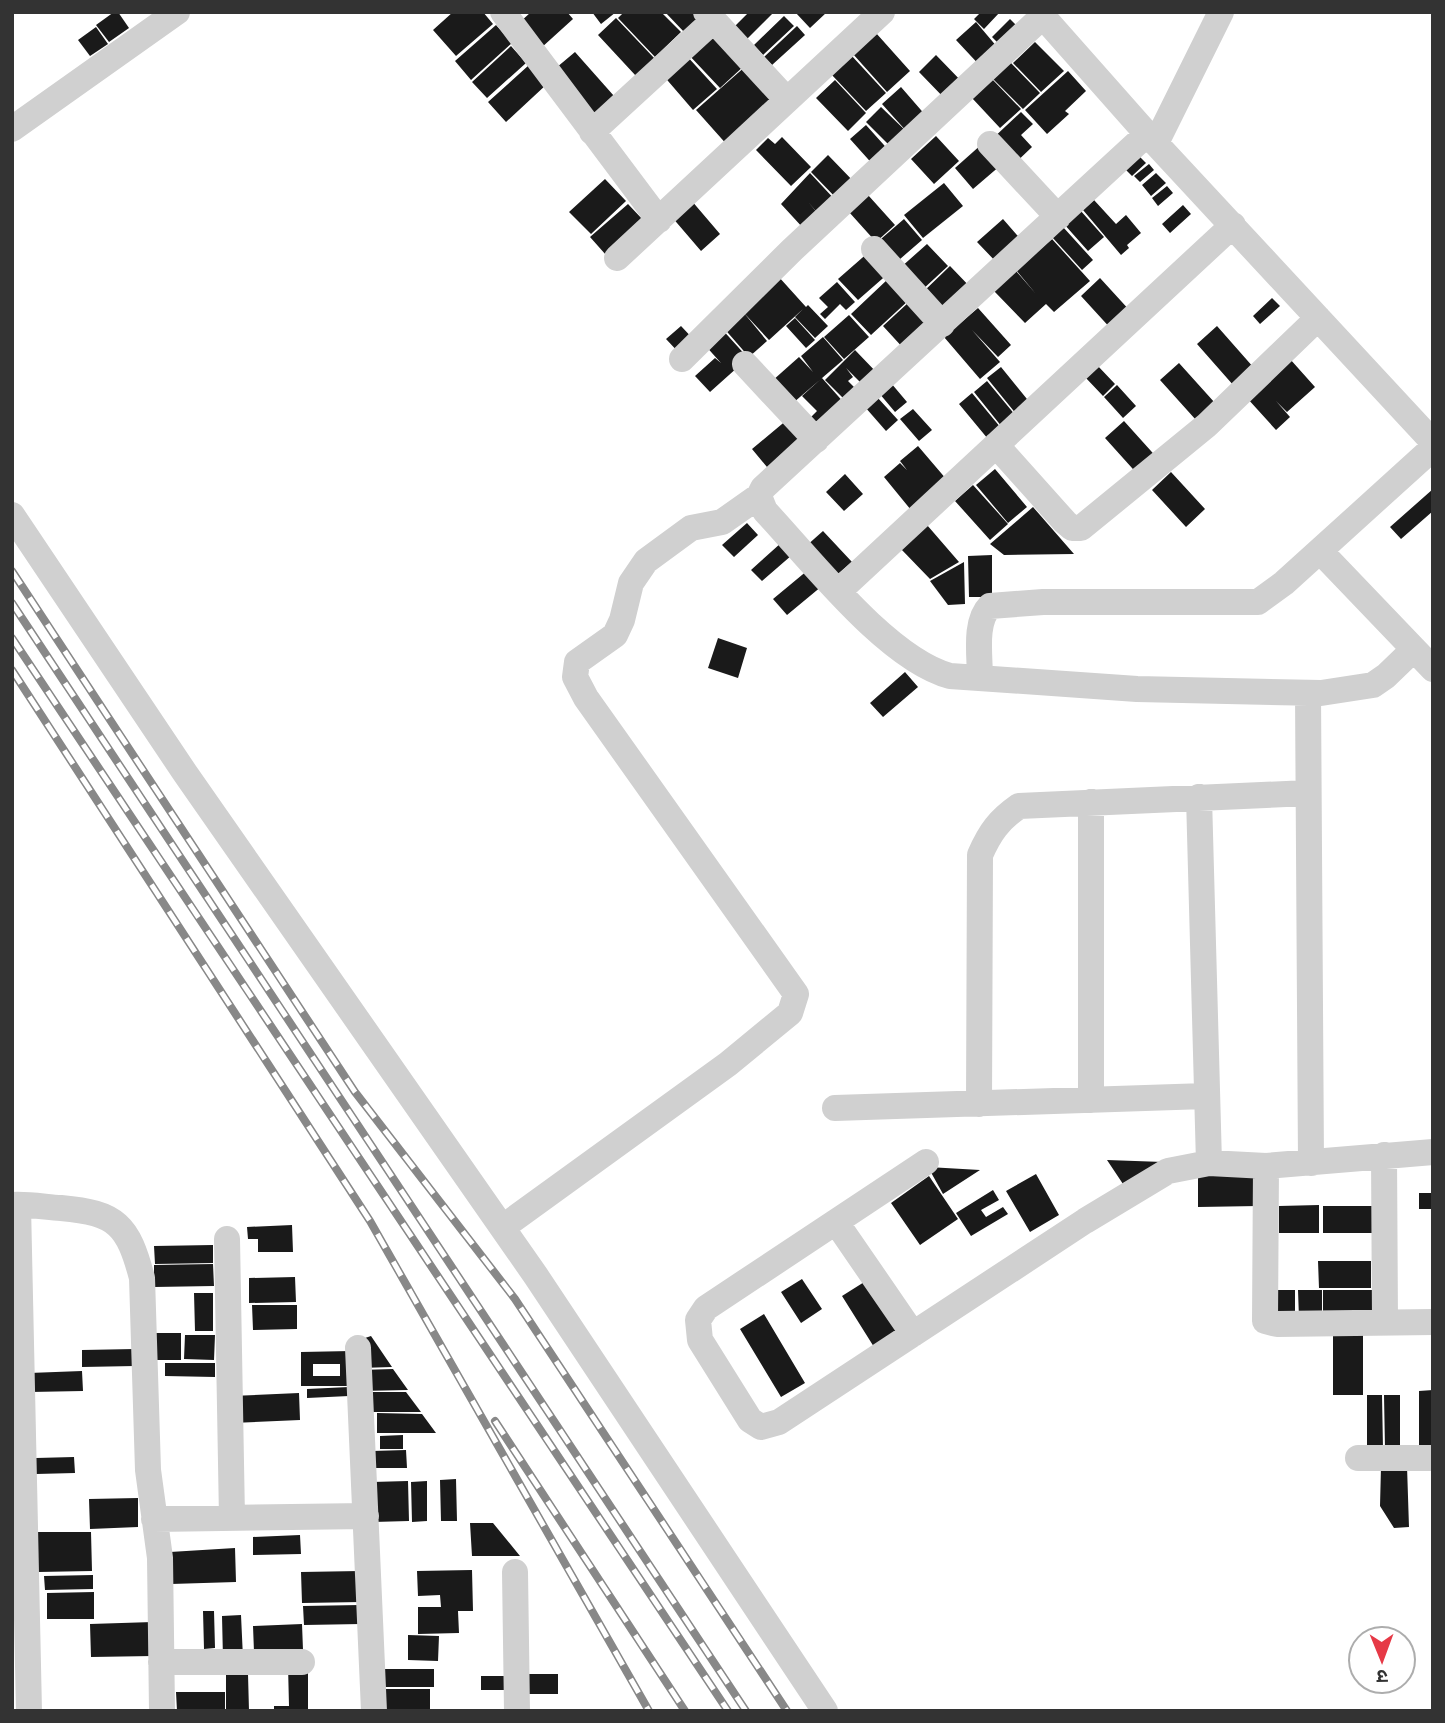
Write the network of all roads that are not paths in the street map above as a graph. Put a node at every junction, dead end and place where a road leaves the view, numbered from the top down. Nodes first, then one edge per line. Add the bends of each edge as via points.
1 (177, 12) edge
2 (1221, 12) edge
3 (877, 14) edge
4 (1041, 14) edge
5 (512, 16) edge
6 (710, 16) edge
7 (146, 21) edge
8 (787, 100) junction
9 (12, 129) edge
10 (592, 132) junction
11 (1152, 139) junction
12 (990, 144) dead end
13 (1058, 217) junction
14 (659, 220) junction
15 (1233, 225) junction
16 (874, 249) dead end
17 (617, 258) dead end
18 (1318, 318) junction
19 (942, 324) junction
20 (682, 359) dead end
21 (745, 365) dead end
22 (816, 440) junction
23 (1433, 442) edge
24 (996, 445) junction
25 (1433, 448) edge
26 (759, 496) junction
27 (12, 515) edge
28 (1320, 551) junction
29 (839, 591) junction
30 (1414, 649) junction
31 (1433, 669) edge
32 (980, 678) junction
33 (1308, 693) junction
34 (1308, 793) junction
35 (1199, 797) junction
36 (1091, 802) junction
37 (1206, 1096) junction
38 (1091, 1100) junction
39 (979, 1104) junction
40 (835, 1108) dead end
41 (1433, 1152) edge
42 (1384, 1155) junction
43 (926, 1162) dead end
44 (1209, 1163) junction
45 (1311, 1163) junction
46 (1266, 1166) junction
47 (15, 1205) edge
48 (836, 1222) junction
49 (503, 1227) junction
50 (227, 1239) dead end
51 (1385, 1322) junction
52 (1433, 1322) edge
53 (913, 1334) junction
54 (358, 1348) dead end
55 (1359, 1458) dead end
56 (1433, 1458) edge
57 (366, 1516) junction
58 (232, 1518) junction
59 (154, 1519) junction
60 (515, 1572) dead end
61 (161, 1662) junction
62 (302, 1662) dead end
63 (29, 1711) edge
64 (162, 1711) edge
65 (374, 1711) edge
66 (517, 1711) edge
67 (825, 1711) edge

1 - 7 street
2 - 11 street
3 - 8 street
4 - 11 street
4 - 20 street
5 - 10 street
6 - 8 street
6 - 10 street
7 - 9 street
8 - 14 street
10 - 14 street
11 - 13 street
11 - 15 street
12 - 13 street
13 - 19 street
14 - 17 street
15 - 18 street
15 - 24 street
16 - 19 street
18 - 23 street
18 - 24 street via 1207,425 1081,528 1065,522
19 - 22 street
21 - 22 street
22 - 26 street
24 - 29 street
25 - 28 street
26 - 29 street via 765,512
26 - 49 street via 722,522 684,532 646,561 631,583 615,635 577,663 575,677 796,994 790,1013 728,1064
27 - 49 street via 185,773
28 - 30 street
28 - 32 street via 1258,602 990,606 981,625
29 - 32 street via 921,666 950,676
30 - 31 street
30 - 33 street via 1373,685
32 - 33 street via 1137,690
33 - 34 street
34 - 35 street
34 - 45 street
35 - 36 street
35 - 37 street
36 - 38 street
36 - 39 street via 1019,806 990,831 980,855
37 - 38 street
37 - 44 street
38 - 39 street
39 - 40 street
41 - 42 street
42 - 45 street
42 - 51 street
43 - 48 street
44 - 46 street
44 - 53 street via 1168,1171
45 - 46 street
46 - 51 street via 1265,1321
47 - 59 street via 95,1211 117,1223 134,1248 142,1278 148,1470
47 - 63 street
48 - 53 street
48 - 53 street via 706,1308 698,1320 700,1340 750,1420 761,1427 779,1422
49 - 67 street
50 - 58 street
51 - 52 street
54 - 57 street
55 - 56 street
57 - 58 street
57 - 65 street
58 - 59 street
59 - 61 street via 160,1558
60 - 66 street
61 - 62 street
61 - 64 street

